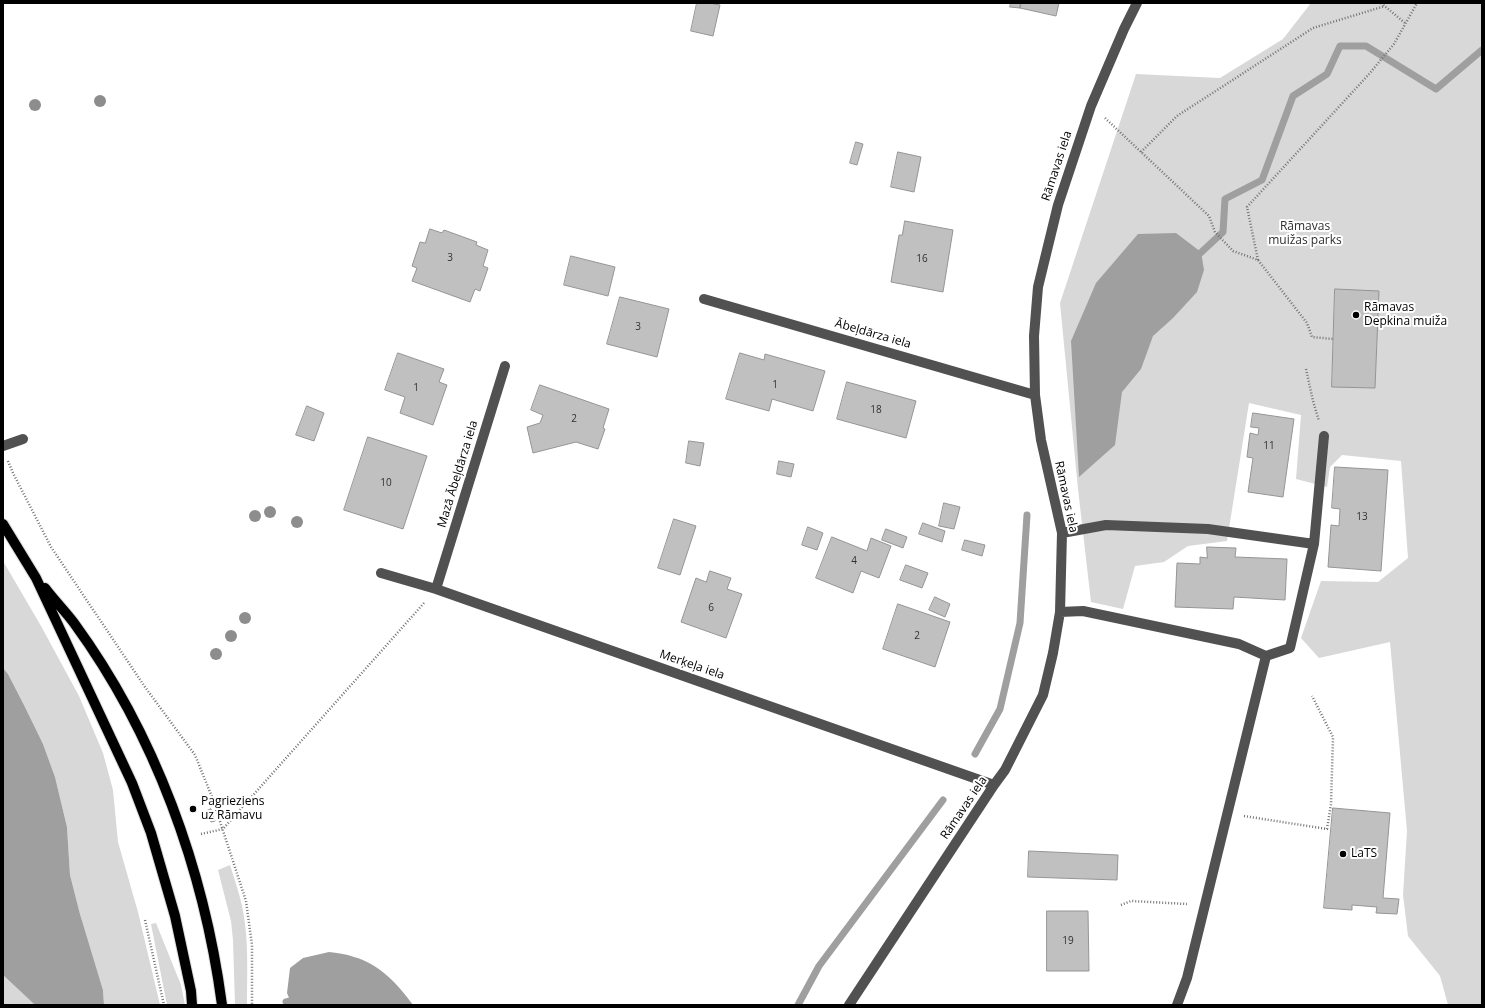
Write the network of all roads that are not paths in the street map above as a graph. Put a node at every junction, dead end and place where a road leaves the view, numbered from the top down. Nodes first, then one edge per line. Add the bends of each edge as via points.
1 (1137, 3) edge
2 (704, 299) dead end
3 (505, 366) dead end
4 (1035, 394) junction
5 (1324, 436) road end
6 (23, 439) dead end
7 (3, 446) edge
8 (3, 524) edge
9 (1062, 533) junction
10 (1314, 544) junction
11 (381, 573) dead end
12 (36, 578) junction
13 (436, 589) junction
14 (1060, 612) junction
15 (1266, 656) junction
16 (994, 785) junction
17 (192, 1005) edge
18 (222, 1005) edge
19 (848, 1005) edge
20 (1177, 1005) edge

1 - 4 street, Rāmavas iela via 1091,106 1058,205 1038,286 1034,336
2 - 4 street, Ābeļdārza iela
3 - 13 street, Mazā Ābeļdārza iela
4 - 9 street, Rāmavas iela via 1040,440
5 - 10 street
6 - 7 street
8 - 12 main road
9 - 10 street via 1106,525 1208,529
9 - 14 street, Rāmavas iela
10 - 15 street via 1290,648
11 - 13 street, Merķeļa iela
12 - 17 main road via 132,783 151,833 175,916
12 - 18 main road via 74,622 126,704 147,748 190,857 206,918
13 - 16 street, Merķeļa iela
14 - 15 street via 1083,611 1238,644
14 - 16 street, Rāmavas iela via 1053,654 1042,695 1005,770
15 - 20 street via 1187,978
16 - 19 street, Rāmavas iela

